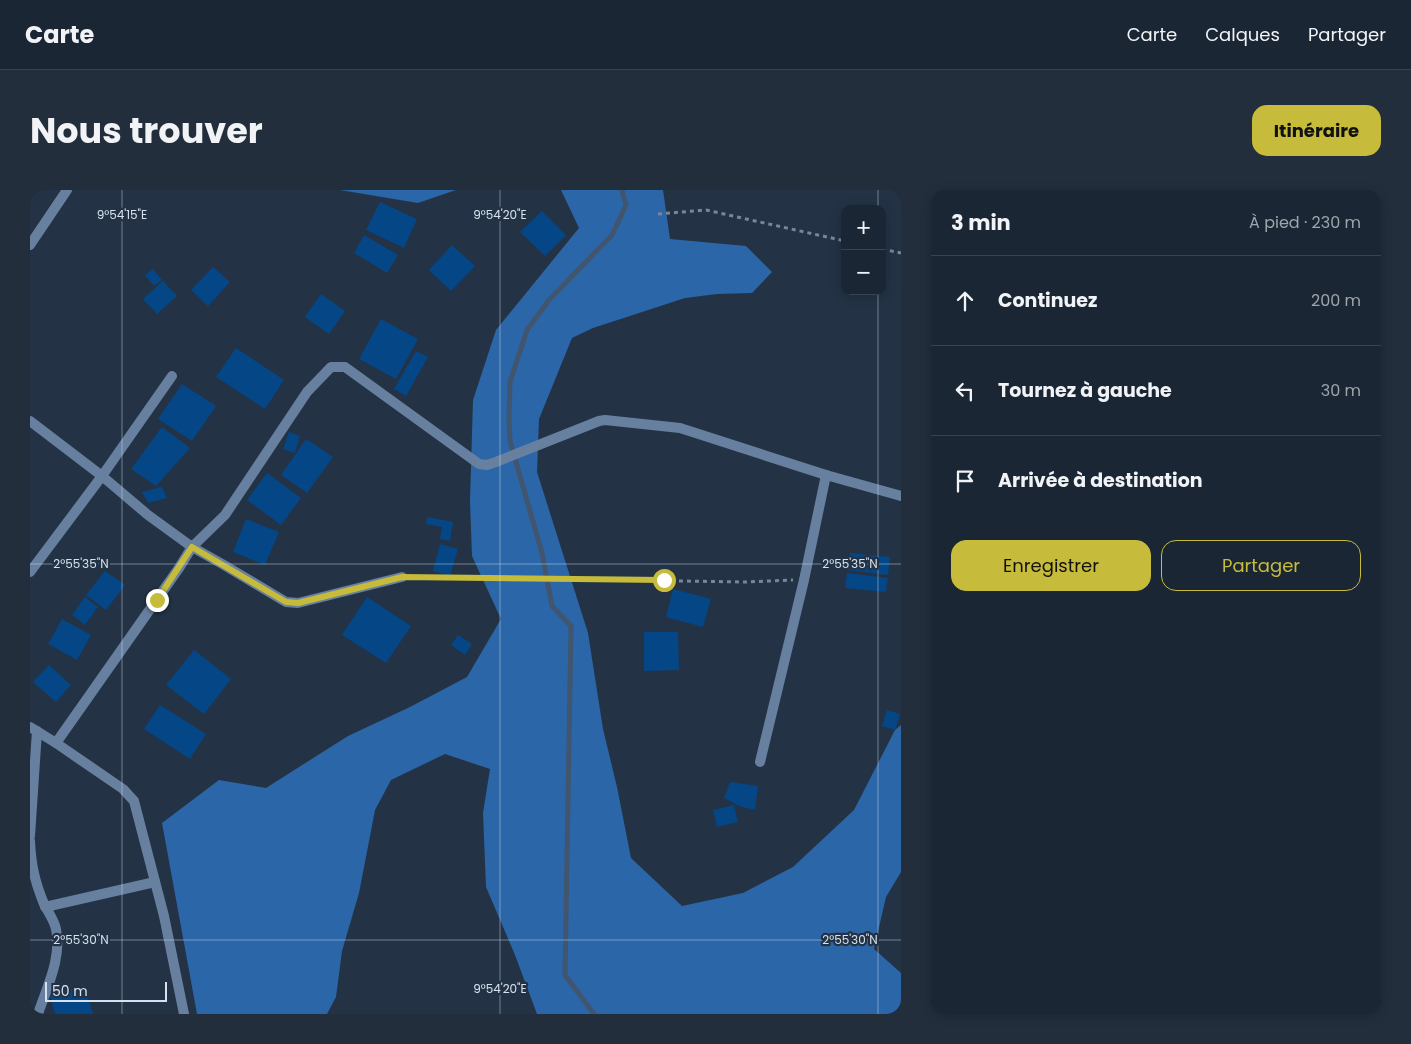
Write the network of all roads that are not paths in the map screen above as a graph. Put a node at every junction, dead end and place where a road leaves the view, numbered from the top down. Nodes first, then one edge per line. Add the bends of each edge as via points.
1 (67, 190) edge
2 (30, 244) edge
3 (172, 376) dead end
4 (30, 421) edge
5 (826, 475) junction
6 (102, 476) junction
7 (901, 496) edge
8 (192, 547) junction
9 (30, 572) edge
10 (402, 577) road end
11 (33, 729) edge
12 (56, 743) junction
13 (760, 762) dead end
14 (30, 836) edge
15 (30, 841) edge
16 (155, 882) junction
17 (45, 907) junction
18 (38, 1014) edge
19 (184, 1014) edge

1 - 2 street
3 - 6 street
4 - 6 street
5 - 7 street
5 - 8 street via 680,428 605,420 496,462 479,464 384,394 338,365 331,366 306,392 225,515
5 - 13 street
6 - 8 street
6 - 9 street
8 - 10 street via 286,602 298,603
8 - 12 street
11 - 12 street
11 - 14 street
12 - 16 street via 124,789 134,801
15 - 17 street via 31,865
16 - 17 street
16 - 19 street
17 - 18 street via 55,927 56,962

